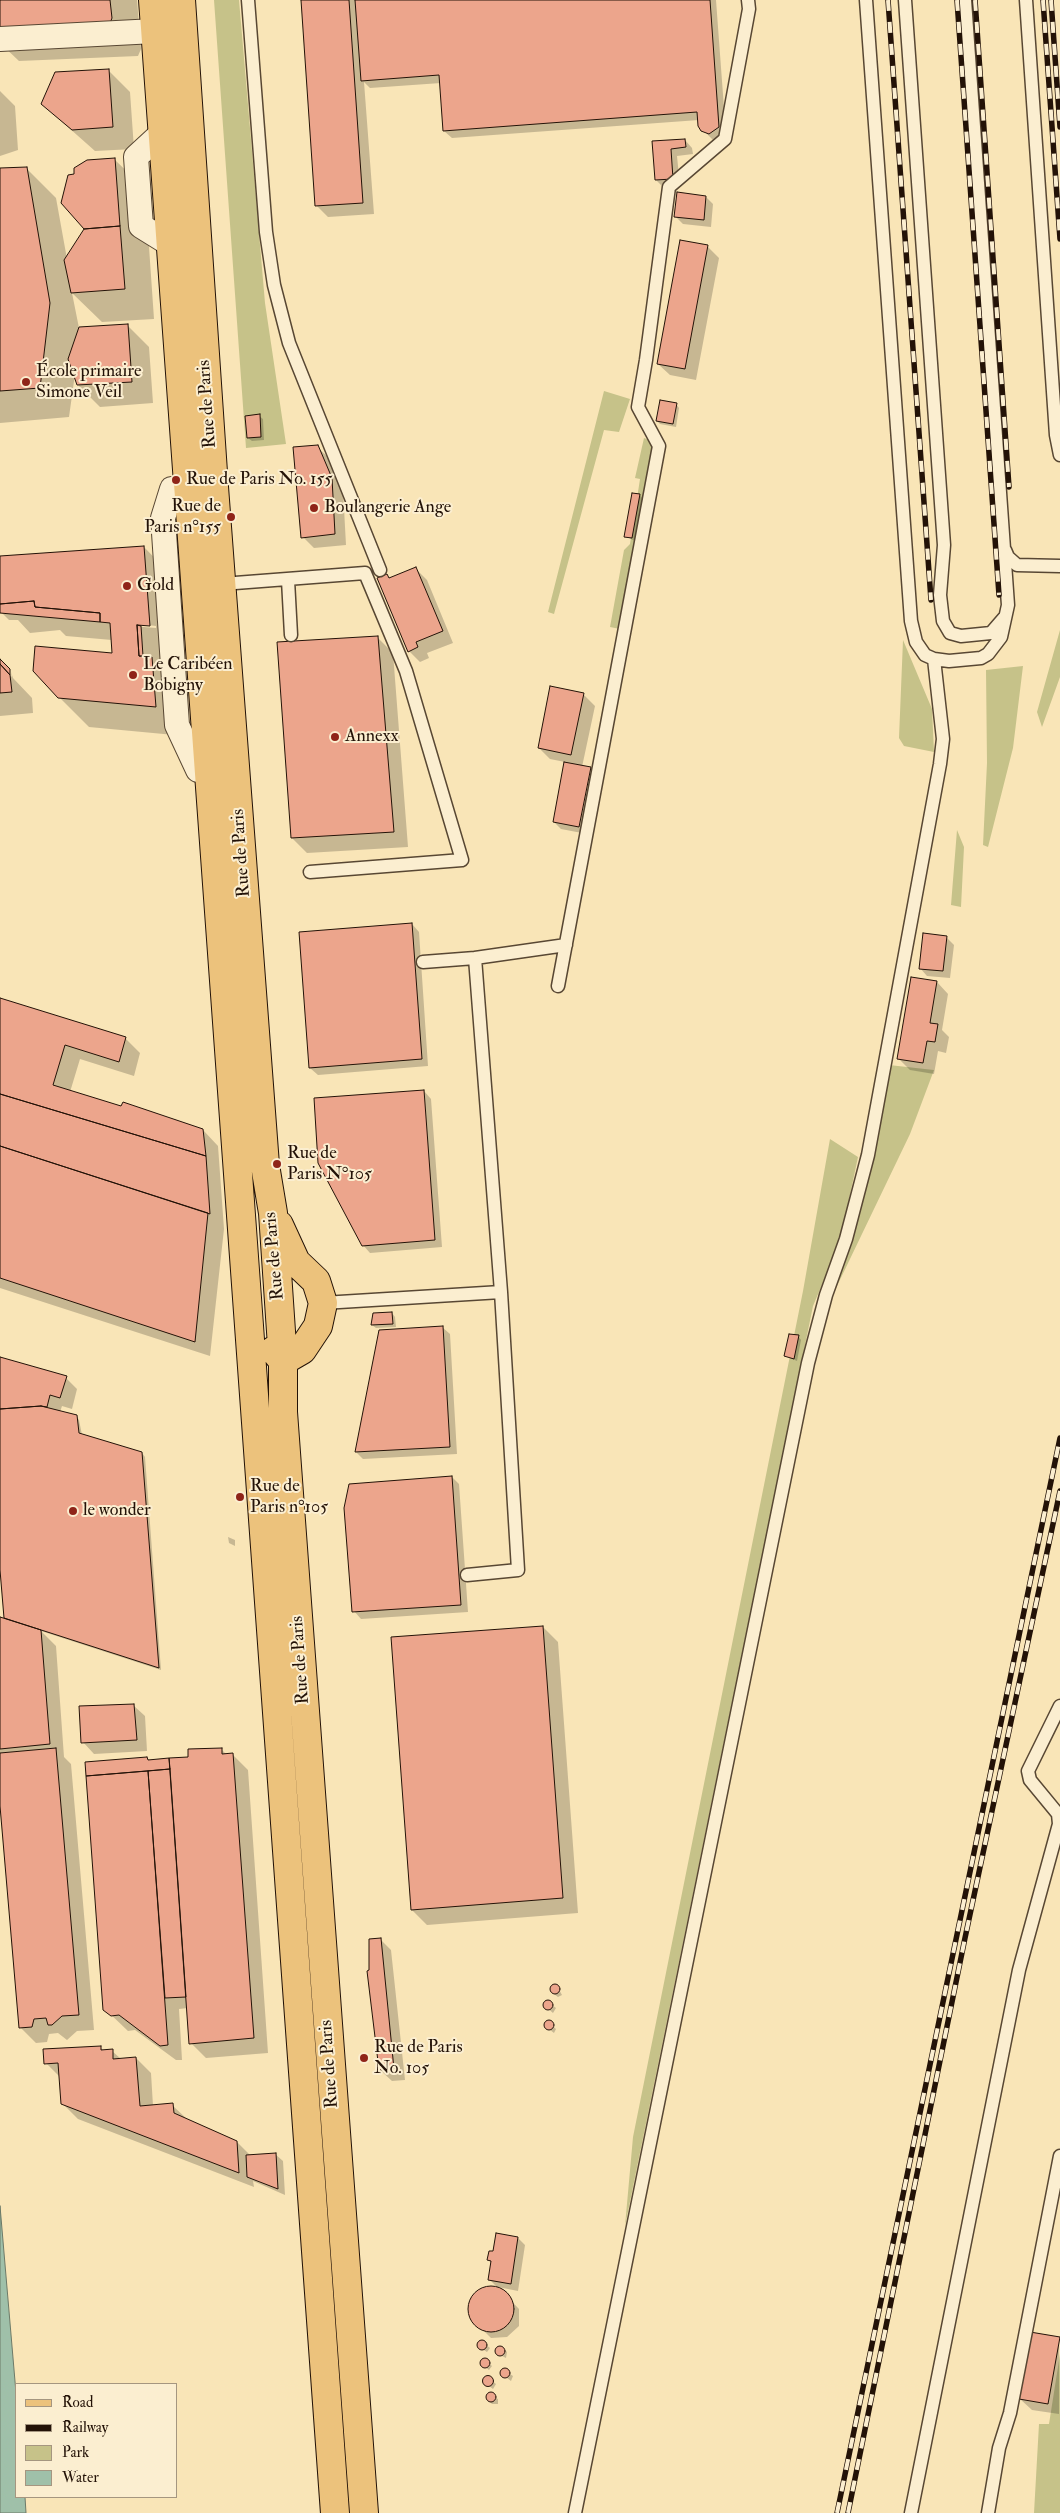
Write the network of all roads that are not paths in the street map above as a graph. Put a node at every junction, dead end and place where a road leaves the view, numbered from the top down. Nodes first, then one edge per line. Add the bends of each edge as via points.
1 (152, 0) edge
2 (181, 0) edge
3 (248, 0) edge
4 (748, 0) edge
5 (866, 0) edge
6 (905, 0) edge
7 (965, 0) edge
8 (1026, 0) edge
9 (155, 30) junction
10 (0, 39) edge
11 (1060, 455) edge
12 (188, 488) junction
13 (1004, 550) junction
14 (1060, 566) edge
15 (380, 570) dead end
16 (288, 580) junction
17 (222, 584) junction
18 (1007, 611) junction
19 (291, 635) dead end
20 (934, 659) junction
21 (198, 770) dead end
22 (310, 872) dead end
23 (566, 945) junction
24 (475, 958) junction
25 (423, 962) dead end
26 (558, 986) dead end
27 (240, 1187) junction
28 (272, 1213) junction
29 (501, 1292) junction
30 (323, 1303) junction
31 (283, 1361) junction
32 (467, 1575) dead end
33 (1060, 1706) edge
34 (1060, 2156) edge
35 (335, 2513) edge
36 (364, 2513) edge
37 (575, 2513) edge
38 (911, 2513) edge
39 (988, 2513) edge

1 - 9 main road, Rue de Paris
2 - 17 main road, Rue de Paris
3 - 15 lane via 266,232 274,285 289,343
4 - 23 lane via 749,9 724,139 669,187 638,407 659,446
5 - 20 lane via 910,621 920,648
6 - 18 lane via 944,545 940,595 943,622 955,636 986,634 997,629
7 - 13 lane
8 - 11 lane
9 - 10 street
9 - 12 main road, Rue de Paris
12 - 21 street via 172,489 163,518 177,725
12 - 27 main road, Rue de Paris
13 - 14 lane via 1017,565
13 - 18 lane
16 - 17 lane
16 - 19 lane
16 - 22 lane via 365,573 406,670 462,860
17 - 28 main road, Rue de Paris via 265,1165
18 - 20 lane via 1001,637 985,657 949,661
20 - 37 lane via 944,739 868,1155 808,1363
23 - 24 lane
23 - 26 lane
24 - 25 lane
24 - 29 lane
27 - 31 main road via 261,1248 269,1345
27 - 35 main road, Rue de Paris
28 - 30 main road via 296,1262 316,1281
28 - 31 main road, Rue de Paris
29 - 30 lane
29 - 32 lane via 518,1570
30 - 31 main road via 318,1326 308,1342 302,1350
31 - 36 main road, Rue de Paris via 283,1412
33 - 38 lane via 1028,1771 1030,1780 1058,1814 1059,1824 1019,1970
34 - 39 lane

